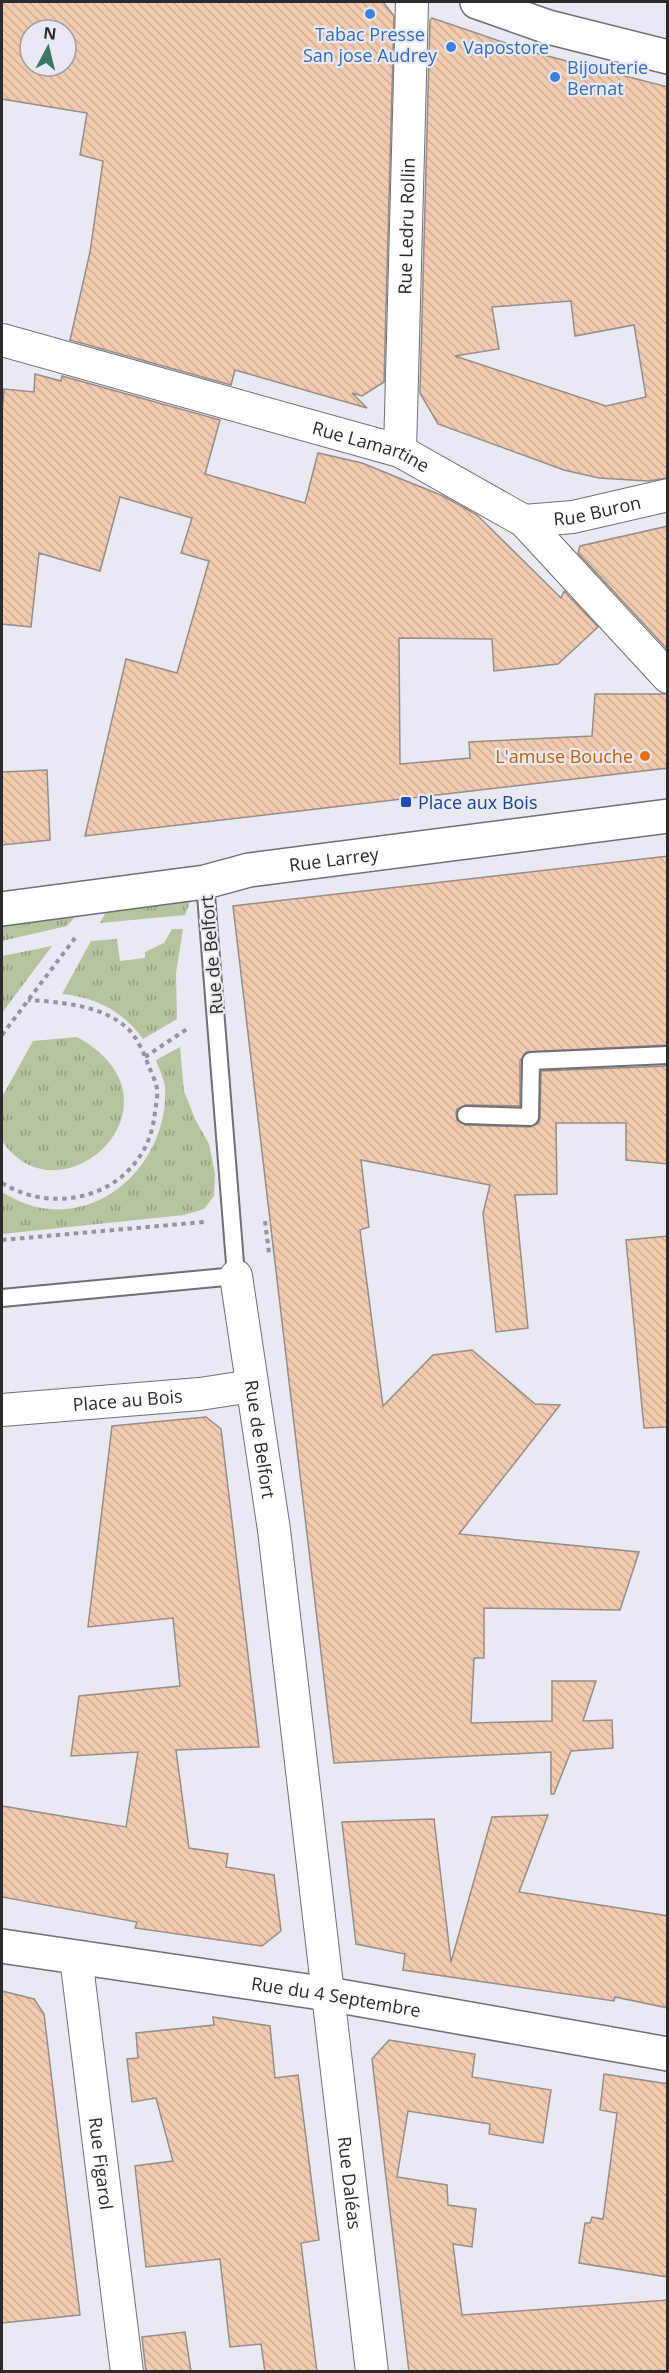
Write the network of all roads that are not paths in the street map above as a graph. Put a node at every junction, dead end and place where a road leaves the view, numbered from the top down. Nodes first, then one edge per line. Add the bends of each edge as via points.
1 (412, 2) edge
2 (477, 2) edge
3 (668, 57) edge
4 (2, 340) edge
5 (400, 451) junction
6 (668, 495) edge
7 (524, 520) junction
8 (668, 676) edge
9 (668, 816) edge
10 (205, 882) junction
11 (2, 909) edge
12 (668, 1055) edge
13 (466, 1115) dead end
14 (236, 1276) junction
15 (2, 1298) edge
16 (252, 1386) junction
17 (2, 1410) edge
18 (2, 1946) edge
19 (76, 1957) junction
20 (328, 1994) junction
21 (668, 2054) edge
22 (127, 2372) edge
23 (372, 2372) edge

1 - 5 street, Rue Ledru Rollin
2 - 3 main road via 548,27
4 - 5 street, Rue Lamartine
5 - 7 street, Rue Lamartine
6 - 7 street, Rue Buron via 573,517
7 - 8 street, Rue Lamartine
9 - 10 main road, Rue Larrey via 249,870
10 - 11 main road, Rue Larrey
10 - 14 lane, Rue de Belfort
12 - 13 lane via 531,1061 530,1117
14 - 15 lane
14 - 16 street, Rue de Belfort
16 - 17 street, Place au Bois
16 - 20 street, Rue de Belfort via 274,1530
18 - 19 main road, Rue du 4 Septembre
19 - 20 main road, Rue du 4 Septembre
19 - 22 street, Rue Figarol
20 - 21 main road, Rue du 4 Septembre
20 - 23 street, Rue Daléas

